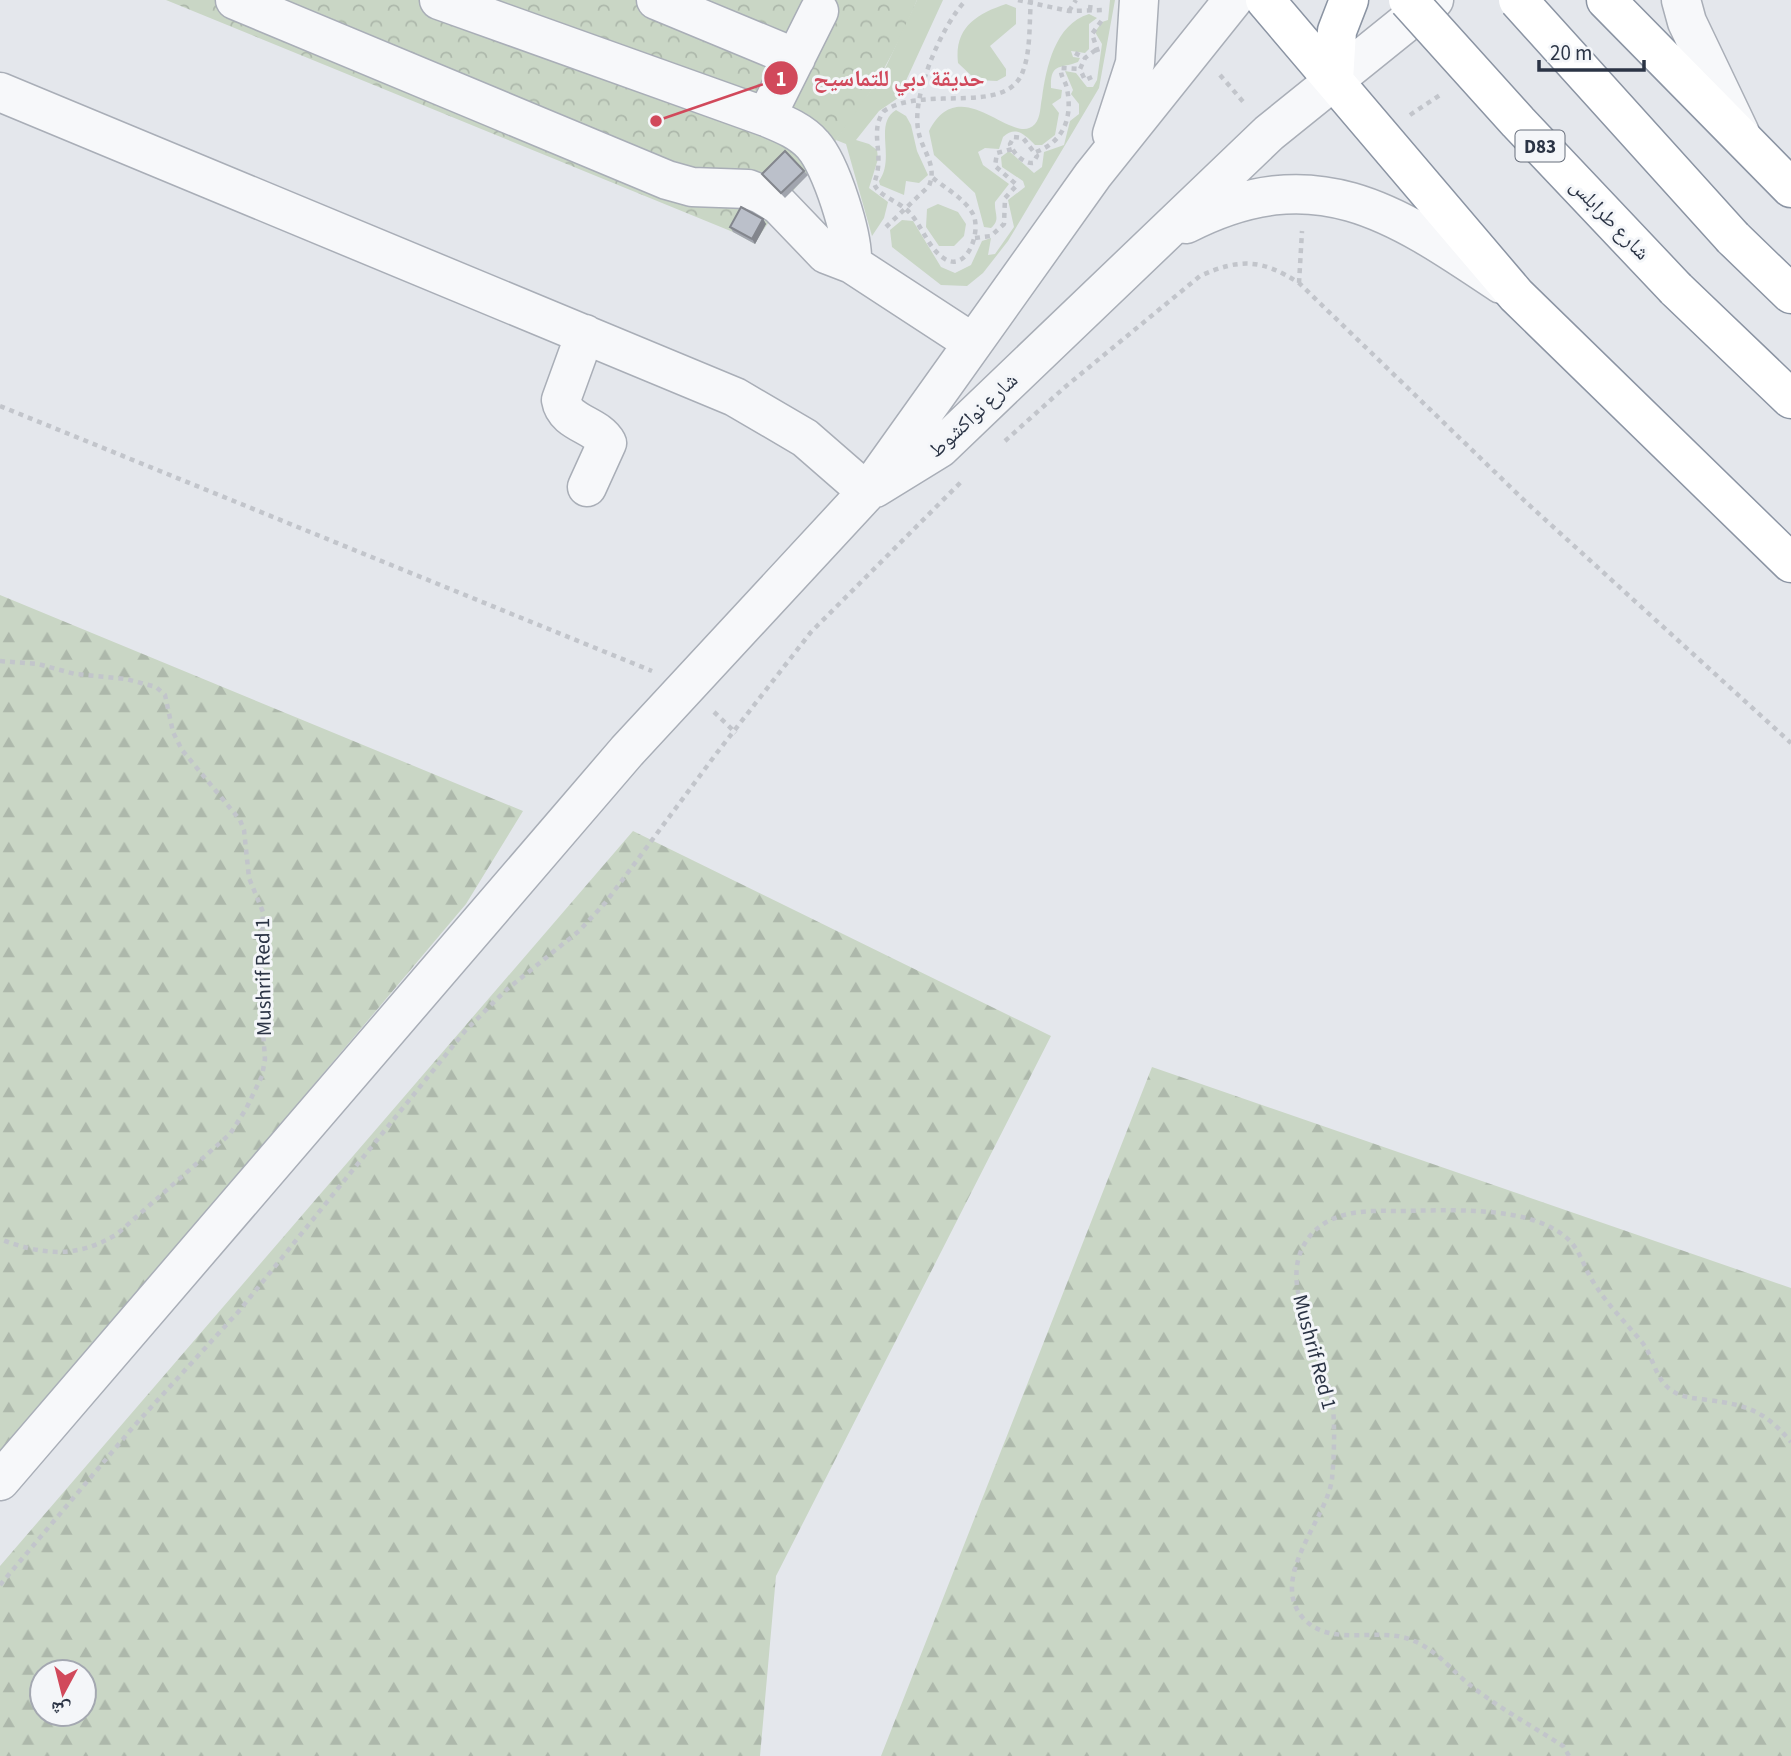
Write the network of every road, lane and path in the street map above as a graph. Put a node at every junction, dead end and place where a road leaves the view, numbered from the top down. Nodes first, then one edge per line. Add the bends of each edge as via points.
1 (235, 0) edge
2 (439, 0) edge
3 (656, 0) edge
4 (966, 0) edge
5 (1018, 0) edge
6 (1076, 0) edge
7 (1091, 0) edge
8 (1233, 0) edge
9 (1265, 0) edge
10 (1349, 0) edge
11 (1408, 0) edge
12 (1434, 0) edge
13 (1518, 0) edge
14 (1606, 0) edge
15 (1681, 0) edge
16 (1031, 1) edge
17 (1121, 5) edge
18 (819, 10) dead end
19 (1090, 10) junction
20 (1069, 11) junction
21 (1074, 53) dead end
22 (796, 58) junction
23 (1085, 58) junction
24 (1098, 60) dead end
25 (1212, 66) dead end
26 (1096, 68) dead end
27 (1080, 69) junction
28 (1334, 80) junction
29 (0, 92) edge
30 (921, 97) junction
31 (766, 117) junction
32 (1269, 133) junction
33 (1745, 144) junction
34 (1012, 149) junction
35 (1036, 152) junction
36 (1093, 175) junction
37 (933, 178) junction
38 (1791, 188) edge
39 (904, 207) junction
40 (975, 238) junction
41 (1153, 241) junction
42 (852, 264) junction
43 (1791, 294) edge
44 (1516, 295) junction
45 (585, 334) junction
46 (973, 343) junction
47 (1791, 399) edge
48 (0, 406) edge
49 (1001, 445) dead end
50 (973, 471) dead end
51 (587, 487) dead end
52 (867, 492) junction
53 (1791, 563) edge
54 (0, 662) edge
55 (687, 685) junction
56 (736, 733) junction
57 (1791, 743) edge
58 (0, 1239) edge
59 (1791, 1442) edge
60 (0, 1481) edge
61 (0, 1585) edge
62 (1569, 1756) edge

1 - 42 street via 667,180 761,194 779,205 826,254
2 - 31 street
3 - 22 street
4 - 30 path via 942,32
5 - 16 path
6 - 20 path
7 - 19 path
8 - 36 street, شارع نواكشوط
9 - 28 highway
10 - 28 highway via 1337,31
11 - 47 highway, شارع طرابلس / D83, bridge via 1676,289
12 - 28 street, شارع نواكشوط
13 - 43 highway, bridge via 1733,239
14 - 33 highway
15 - 33 street
16 - 20 path
16 - 30 path via 1025,68 1011,89 989,97
17 - 19 path
17 - 36 street via 1138,37 1128,90
18 - 22 street
19 - 20 path
21 - 23 path
22 - 31 street
23 - 24 path via 1097,49
23 - 27 path
25 - 32 path
26 - 27 path via 1087,80
27 - 35 path via 1061,68 1068,91 1065,130 1053,144
28 - 32 street, شارع نواكشوط
28 - 44 highway
29 - 45 street
30 - 37 path via 918,132
30 - 39 path via 891,106 876,126 880,162 874,186
31 - 42 street via 804,136 822,157 850,236
32 - 41 street, شارع نواكشوط
33 - 38 highway
34 - 35 path via 1029,163 1036,160
34 - 35 path via 1011,141 1019,137
34 - 40 path via 997,153 994,159 995,166 1017,185 1005,198 1004,224 990,236
36 - 46 street, شارع نواكشوط
37 - 39 path
37 - 40 path via 967,205
39 - 40 path via 946,260 967,255
39 - 42 path
41 - 44 street via 1220,207 1247,200 1304,195 1337,199 1401,219
41 - 52 street, شارع نواكشوط via 940,449
42 - 46 street
44 - 53 highway
45 - 51 street via 561,400 566,413 607,443
45 - 52 street via 771,415 837,463
46 - 52 street, شارع نواكشوط
48 - 55 path
49 - 57 path via 1200,276 1224,265 1250,263 1276,269 1298,283 1538,513
50 - 56 path via 811,632 762,692
52 - 55 street
54 - 58 path, Mushrif Red 1 via 126,679 156,687 165,695 182,750 230,805 244,830 249,878 263,912 260,991 265,1059 246,1110 230,1134 117,1234 104,1242 62,1252 33,1252
55 - 56 path
55 - 60 street
56 - 61 path via 606,902 465,1031 239,1311 134,1426
59 - 62 path, Mushrif Red 1 via 1759,1412 1728,1402 1686,1397 1663,1383 1650,1351 1612,1309 1570,1241 1555,1229 1493,1212 1362,1210 1326,1220 1314,1232 1296,1268 1299,1297 1333,1407 1332,1481 1323,1510 1298,1557 1295,1599 1303,1618 1335,1634 1411,1639 1436,1652 1485,1696 1563,1746

